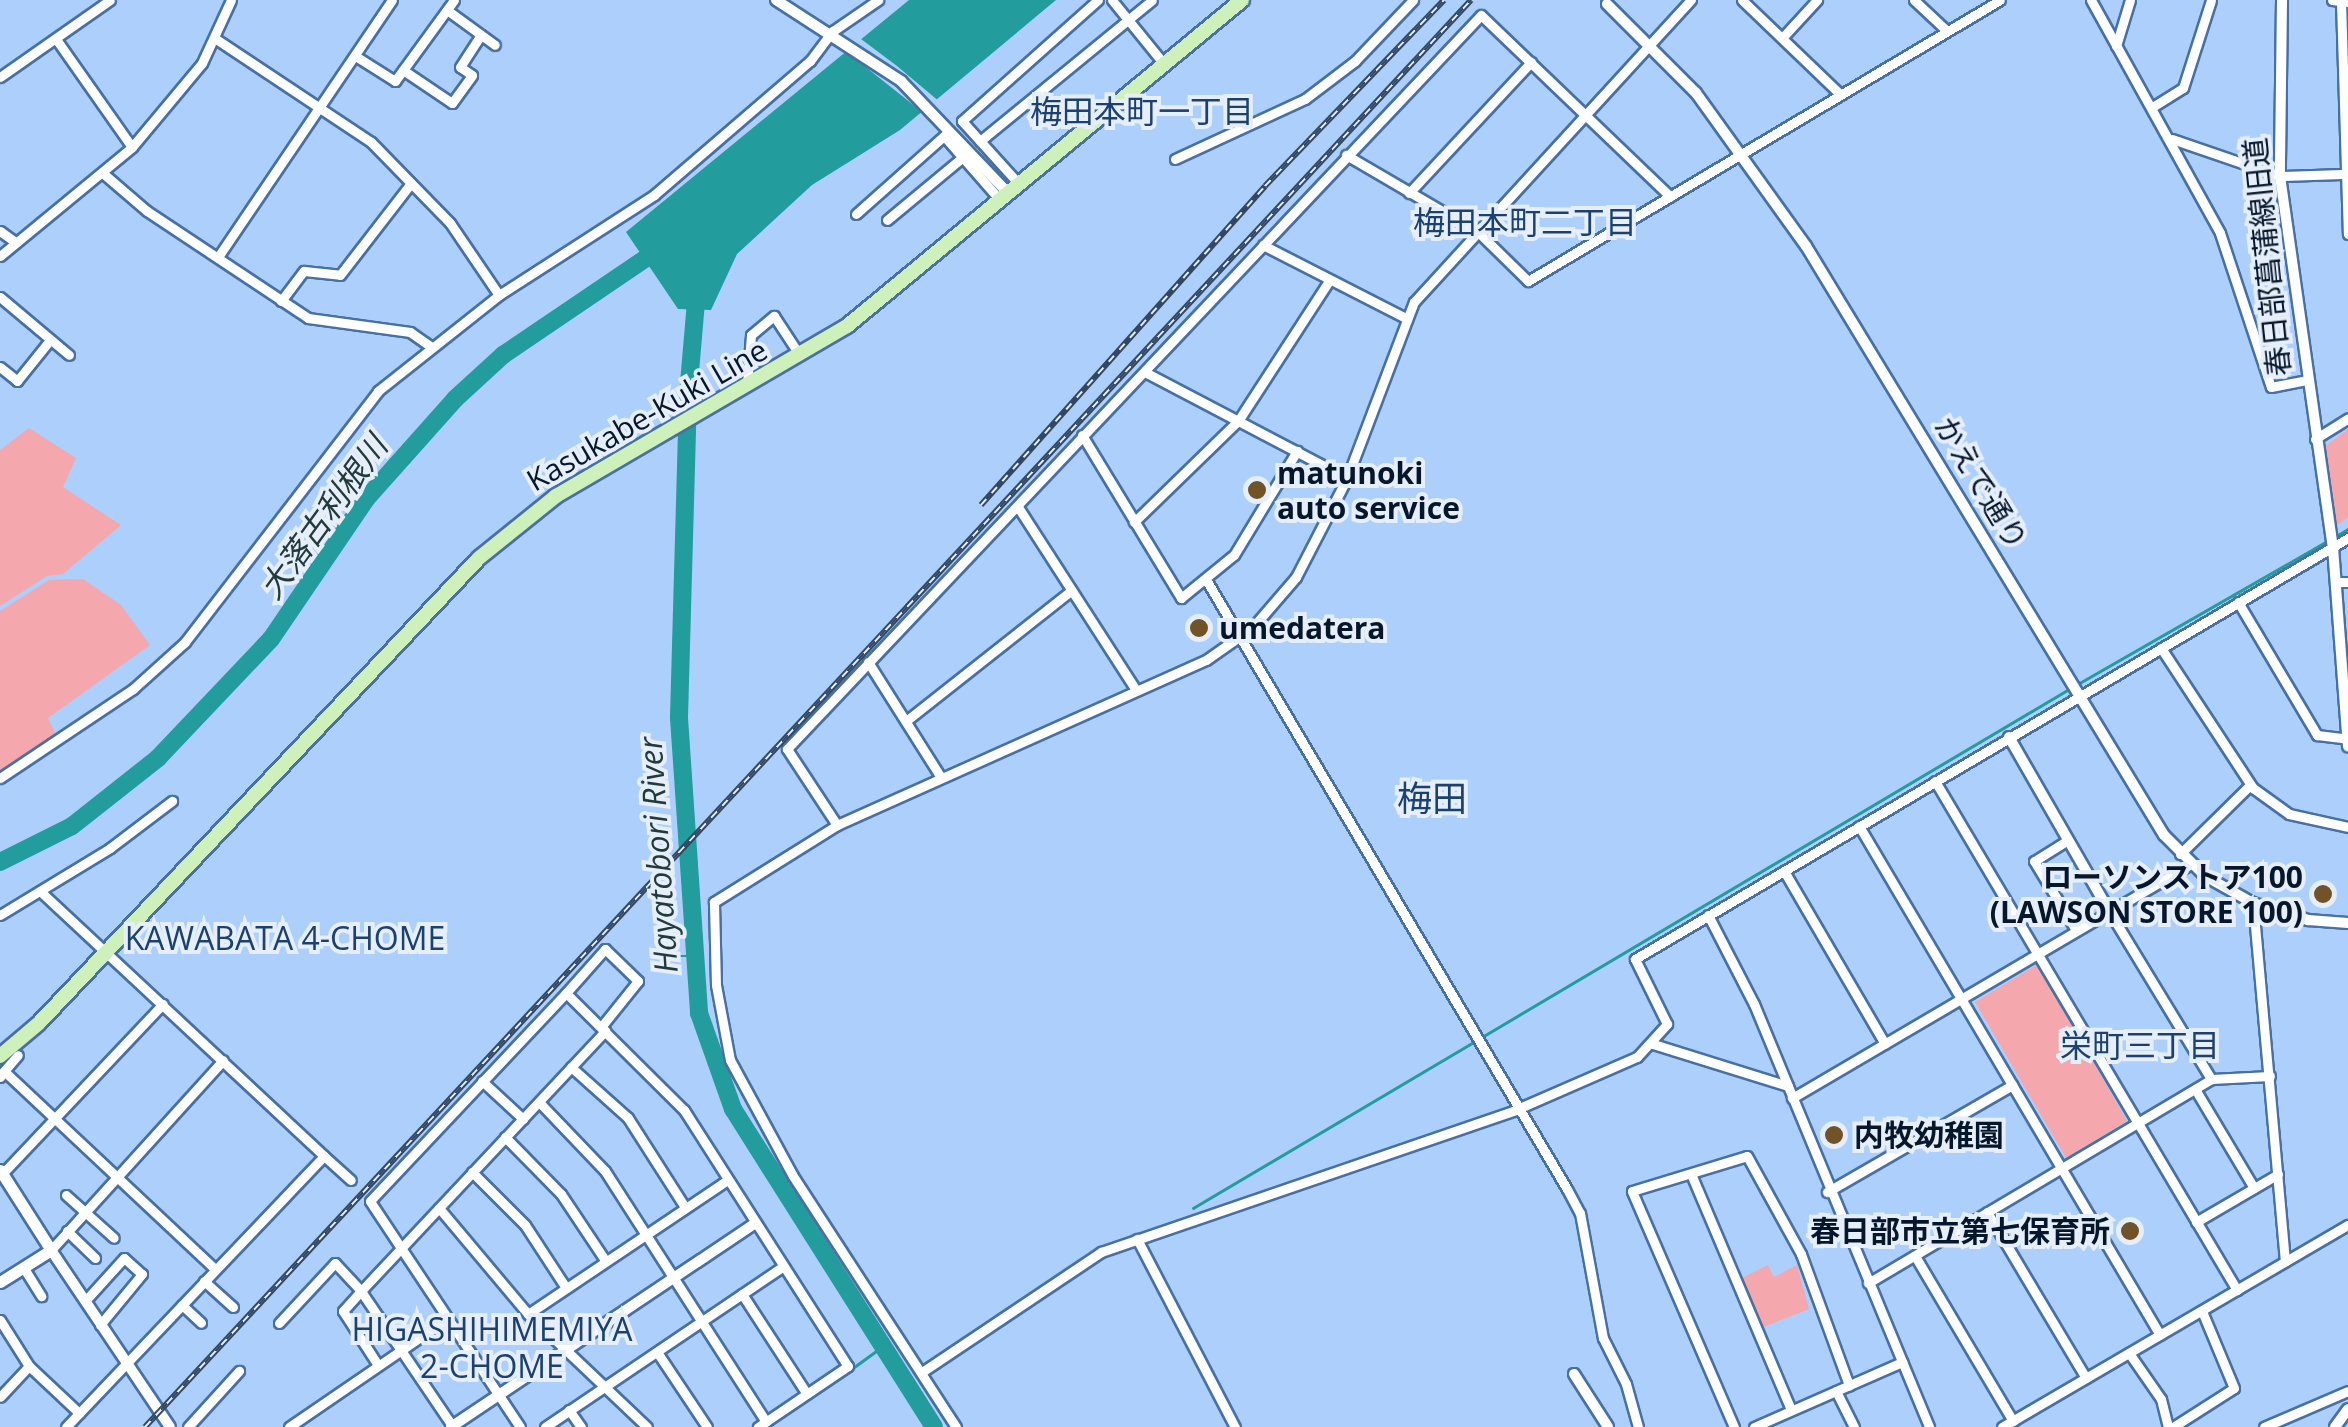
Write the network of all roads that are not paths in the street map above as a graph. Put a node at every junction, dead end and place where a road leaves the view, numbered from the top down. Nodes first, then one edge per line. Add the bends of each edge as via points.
1 (110, 0) edge
2 (231, 0) edge
3 (392, 0) edge
4 (454, 0) edge
5 (776, 0) edge
6 (878, 0) edge
7 (1098, 0) edge
8 (1112, 0) edge
9 (1152, 0) edge
10 (1242, 0) edge
11 (1413, 0) edge
12 (1692, 0) edge
13 (1742, 0) edge
14 (1817, 0) edge
15 (1914, 0) edge
16 (2000, 0) edge
17 (2090, 0) edge
18 (2130, 0) edge
19 (2210, 0) edge
20 (2282, 0) edge
21 (2332, 0) edge
22 (2340, 1) edge
23 (2348, 2) edge
24 (1606, 4) dead end
25 (447, 10) junction
26 (1128, 20) junction
27 (1947, 31) junction
28 (832, 32) junction
29 (481, 34) junction
30 (1782, 38) junction
31 (56, 39) junction
32 (216, 39) junction
33 (495, 44) dead end
34 (1650, 44) junction
35 (2116, 46) junction
36 (357, 57) junction
37 (1531, 62) junction
38 (1164, 64) junction
39 (403, 70) junction
40 (0, 78) edge
41 (1840, 94) junction
42 (322, 106) junction
43 (2154, 106) junction
44 (1584, 114) junction
45 (2170, 138) junction
46 (980, 141) junction
47 (132, 147) junction
48 (1740, 153) junction
49 (1346, 155) junction
50 (962, 157) junction
51 (1175, 159) dead end
52 (105, 174) junction
53 (2345, 174) edge
54 (2280, 176) junction
55 (412, 182) junction
56 (1009, 192) junction
57 (1410, 193) junction
58 (1670, 196) junction
59 (856, 214) dead end
60 (887, 220) dead end
61 (0, 230) edge
62 (1478, 232) junction
63 (2348, 234) edge
64 (15, 242) junction
65 (1264, 246) junction
66 (0, 256) edge
67 (218, 256) junction
68 (1329, 281) junction
69 (500, 295) junction
70 (0, 297) edge
71 (281, 301) junction
72 (1404, 317) junction
73 (50, 340) junction
74 (430, 346) junction
75 (68, 355) dead end
76 (800, 356) junction
77 (0, 366) edge
78 (1145, 372) junction
79 (2306, 380) junction
80 (746, 386) junction
81 (2348, 418) edge
82 (1238, 421) junction
83 (1082, 435) junction
84 (2315, 439) junction
85 (1298, 451) junction
86 (1347, 478) junction
87 (1018, 507) junction
88 (1134, 522) junction
89 (2348, 538) edge
90 (2333, 547) junction
91 (2342, 582) edge
92 (1208, 583) junction
93 (1072, 590) junction
94 (2238, 602) junction
95 (1237, 640) junction
96 (2161, 648) junction
97 (868, 662) junction
98 (2347, 682) edge
99 (1134, 687) junction
100 (2078, 696) junction
101 (906, 722) junction
102 (2009, 737) junction
103 (2348, 742) edge
104 (940, 776) junction
105 (0, 778) edge
106 (1936, 781) junction
107 (2250, 784) junction
108 (172, 801) dead end
109 (837, 825) junction
110 (1859, 826) junction
111 (2348, 826) edge
112 (2068, 840) junction
113 (2180, 854) junction
114 (2191, 864) junction
115 (1784, 870) junction
116 (41, 892) junction
117 (2253, 904) junction
118 (2109, 911) junction
119 (0, 914) edge
120 (1708, 916) junction
121 (2348, 923) edge
122 (2076, 930) junction
123 (106, 951) junction
124 (2038, 953) junction
125 (566, 992) junction
126 (1961, 999) junction
127 (163, 1004) junction
128 (603, 1029) junction
129 (1653, 1044) junction
130 (1885, 1044) junction
131 (18, 1055) dead end
132 (223, 1060) junction
133 (571, 1067) junction
134 (1, 1068) edge
135 (2270, 1076) junction
136 (2211, 1079) junction
137 (482, 1081) junction
138 (2012, 1084) junction
139 (1788, 1086) junction
140 (2194, 1089) junction
141 (1792, 1098) junction
142 (538, 1102) junction
143 (1515, 1110) junction
144 (54, 1118) junction
145 (522, 1119) junction
146 (2137, 1123) junction
147 (505, 1137) junction
148 (324, 1156) junction
149 (2062, 1168) junction
150 (1, 1172) edge
151 (472, 1172) junction
152 (1690, 1174) junction
153 (2278, 1174) junction
154 (116, 1176) junction
155 (351, 1180) dead end
156 (726, 1181) junction
157 (2254, 1188) junction
158 (1827, 1192) junction
159 (66, 1194) dead end
160 (685, 1207) junction
161 (439, 1208) junction
162 (84, 1212) junction
163 (1987, 1212) junction
164 (2196, 1222) junction
165 (754, 1224) junction
166 (2348, 1225) edge
167 (67, 1231) junction
168 (645, 1234) junction
169 (114, 1238) dead end
170 (1137, 1239) junction
171 (401, 1248) junction
172 (51, 1250) junction
173 (1915, 1256) junction
174 (95, 1258) dead end
175 (605, 1260) junction
176 (2285, 1262) junction
177 (782, 1267) junction
178 (214, 1269) junction
179 (25, 1270) junction
180 (673, 1279) junction
181 (204, 1281) junction
182 (0, 1282) edge
183 (1868, 1283) junction
184 (566, 1288) junction
185 (2237, 1290) junction
186 (361, 1291) junction
187 (742, 1294) junction
188 (41, 1296) dead end
189 (84, 1301) junction
190 (182, 1304) junction
191 (233, 1307) dead end
192 (2202, 1311) junction
193 (528, 1314) junction
194 (447, 1319) junction
195 (0, 1320) edge
196 (702, 1322) junction
197 (201, 1323) dead end
198 (279, 1323) dead end
199 (100, 1325) junction
200 (2160, 1335) junction
201 (400, 1350) junction
202 (568, 1351) junction
203 (657, 1352) junction
204 (2129, 1353) junction
205 (1902, 1362) junction
206 (126, 1364) junction
207 (378, 1365) junction
208 (29, 1366) junction
209 (239, 1372) dead end
210 (922, 1372) junction
211 (1574, 1374) dead end
212 (2086, 1378) junction
213 (606, 1385) junction
214 (1849, 1386) junction
215 (1836, 1391) junction
216 (2348, 1391) edge
217 (807, 1394) junction
218 (498, 1395) junction
219 (0, 1397) edge
220 (2348, 1408) edge
221 (569, 1410) junction
222 (1791, 1410) junction
223 (80, 1412) junction
224 (2013, 1421) junction
225 (762, 1424) edge
226 (66, 1427) edge
227 (170, 1427) edge
228 (188, 1427) edge
229 (288, 1427) edge
230 (452, 1427) edge
231 (520, 1427) edge
232 (544, 1427) edge
233 (581, 1427) edge
234 (648, 1427) edge
235 (707, 1427) edge
236 (956, 1427) edge
237 (1235, 1427) edge
238 (1608, 1427) edge
239 (1638, 1427) edge
240 (1734, 1427) edge
241 (1754, 1427) edge
242 (1854, 1427) edge
243 (1929, 1427) edge
244 (2002, 1427) edge
245 (2170, 1427) edge
246 (2264, 1427) edge
247 (2335, 1427) edge

1 - 31 street
2 - 32 street
3 - 36 street
4 - 25 street
5 - 28 street
6 - 28 street
7 - 46 street via 962,121
8 - 26 street
9 - 26 street
10 - 38 main road, Kasukabe-Kuki Line
11 - 51 street via 1356,61 1288,111
12 - 34 street
13 - 30 street
14 - 30 street
15 - 27 street
16 - 27 street
17 - 35 street
18 - 35 street
19 - 43 street via 2183,88
20 - 54 street, 春日部菖蒲線旧道
21 - 22 street
22 - 23 street
22 - 53 street
24 - 34 street, かえで通り
25 - 29 street
25 - 39 street
26 - 38 street
26 - 46 street
27 - 41 street
28 - 56 street via 928,104
28 - 69 street via 810,62 654,194
29 - 33 street
29 - 39 street via 460,66 472,75 452,103
30 - 41 street
31 - 40 street
31 - 47 street
32 - 42 street
32 - 47 street
34 - 44 street
34 - 48 street, かえで通り
35 - 43 street
36 - 39 street via 395,81
36 - 42 street
37 - 44 street
37 - 49 street via 1481,14
37 - 57 street
38 - 56 main road, Kasukabe-Kuki Line
41 - 48 street
42 - 55 street
42 - 67 street
43 - 45 street
44 - 58 street
44 - 62 street
45 - 54 street
45 - 79 street via 2220,233 2271,387
46 - 56 street
47 - 52 street
48 - 58 street
48 - 100 street, かえで通り via 1856,322
49 - 57 street
49 - 65 street
50 - 56 street
50 - 59 street via 944,136
50 - 60 street
52 - 64 street
52 - 67 street
53 - 54 street
53 - 63 street
54 - 79 street, 春日部菖蒲線旧道
55 - 69 street
55 - 71 street via 340,275 304,271
56 - 76 main road, Kasukabe-Kuki Line
57 - 62 street
58 - 62 street via 1528,281
61 - 64 street
62 - 72 street
64 - 66 street
65 - 68 street
65 - 78 street
67 - 71 street
68 - 72 street
68 - 82 street
69 - 74 street
70 - 73 street
71 - 74 street via 308,318 410,332
72 - 86 street
73 - 75 street
73 - 77 street via 17,381
74 - 105 street via 378,391 185,642 133,689
76 - 80 main road, Kasukabe-Kuki Line
76 - 80 street via 774,316 751,334
78 - 82 street
78 - 83 street
79 - 84 street, 春日部菖蒲線旧道
80 - 123 main road, Kasukabe-Kuki Line via 556,496 479,558
81 - 84 street
82 - 85 street
82 - 88 street
83 - 87 street
83 - 88 street
84 - 90 street, 春日部菖蒲線旧道
85 - 86 street
85 - 92 street via 1234,555
86 - 95 street via 1296,577
87 - 93 street
87 - 97 street
88 - 92 street via 1182,598
89 - 90 street
90 - 91 street, 春日部菖蒲線旧道
90 - 94 street
91 - 98 street, 春日部菖蒲線旧道
92 - 95 street
93 - 99 street
93 - 101 street
94 - 96 street
94 - 103 street via 2317,734
95 - 99 street
95 - 143 street
96 - 100 street
96 - 107 street
97 - 101 street
97 - 109 street via 787,749
98 - 103 street, 春日部菖蒲線旧道
99 - 104 street via 1038,738
100 - 102 street
100 - 113 street, かえで通り via 2148,814
101 - 104 street
102 - 106 street
102 - 112 street
104 - 109 street
106 - 110 street
106 - 124 street
107 - 111 street via 2289,814
107 - 113 street
108 - 116 street
109 - 210 street via 714,902 720,1024 762,1126
110 - 115 street
110 - 126 street
112 - 118 street
112 - 122 street via 2034,860
113 - 114 street, かえで通り
114 - 117 street, かえで通り
114 - 118 street
115 - 120 street
115 - 130 street
116 - 119 street
116 - 123 street
117 - 121 street, かえで通り
117 - 135 street
118 - 122 street
118 - 136 street
120 - 129 street via 1635,959 1666,1012 1667,1024
120 - 139 street
122 - 124 street
123 - 127 street
123 - 134 main road, Kasukabe-Kuki Line
124 - 126 street
124 - 146 street
125 - 128 street
125 - 128 street via 605,950 638,981
125 - 137 street
126 - 130 street
126 - 138 street
127 - 132 street
127 - 144 street
128 - 133 street
128 - 156 street via 684,1110
129 - 139 street
129 - 143 street via 1603,1075
130 - 141 street
131 - 134 street
132 - 148 street
132 - 154 street
133 - 142 street
133 - 160 street via 628,1118
134 - 144 street
135 - 136 street
135 - 153 street
136 - 140 street
137 - 145 street
137 - 171 street via 370,1201
138 - 149 street
138 - 158 street
139 - 141 street
140 - 146 street
140 - 157 street
141 - 158 street
142 - 145 street
142 - 168 street via 598,1162
143 - 170 street
143 - 239 street via 1580,1213 1603,1338
144 - 150 street
144 - 154 street
145 - 147 street
146 - 149 street
146 - 164 street
147 - 151 street
147 - 175 street via 561,1194
148 - 155 street
148 - 178 street
149 - 163 street
149 - 200 street
150 - 172 main road
151 - 161 street
151 - 184 street via 525,1225
152 - 214 street via 1747,1156 1758,1168 1801,1254
152 - 222 street
152 - 240 street via 1632,1191
153 - 157 street
153 - 176 street
154 - 162 street
154 - 178 street
156 - 160 street
156 - 165 street
157 - 164 street
158 - 183 street
159 - 162 street
160 - 168 street
161 - 171 street
161 - 193 street
162 - 167 street
162 - 169 street
163 - 173 street
163 - 212 street
164 - 185 street
165 - 177 street
165 - 180 street
166 - 176 street
167 - 172 street
167 - 174 street
168 - 175 street
168 - 180 street
170 - 210 street via 1102,1252
170 - 237 street
171 - 186 street
171 - 194 street
172 - 179 main road
172 - 189 street
173 - 183 street
173 - 224 street
175 - 184 street
176 - 185 street
177 - 187 street
177 - 217 street via 848,1366
178 - 181 street
179 - 182 main road
179 - 188 street
180 - 196 street
180 - 202 street
181 - 190 street
181 - 191 street
183 - 205 street
184 - 193 street
185 - 192 street
186 - 198 street via 335,1263
186 - 201 street
186 - 207 street via 343,1311
187 - 196 street
187 - 217 street
189 - 199 street
189 - 199 street via 124,1258 142,1274
190 - 197 street
190 - 206 street
192 - 200 street
192 - 245 street via 2234,1388
193 - 202 street
194 - 201 street
194 - 218 street
195 - 208 street
196 - 203 street
196 - 225 street
199 - 206 street
200 - 204 street
201 - 207 street
201 - 230 street
202 - 213 street
202 - 218 street
203 - 213 street
203 - 235 street
204 - 212 street
204 - 245 street via 2161,1399
205 - 214 street
205 - 243 street
206 - 223 street
206 - 227 street
207 - 229 street
208 - 219 street
208 - 223 street
209 - 228 street
210 - 236 street
211 - 238 street
212 - 224 street
213 - 221 street
213 - 234 street
214 - 215 street
215 - 222 street
215 - 242 street
216 - 246 street
217 - 225 street
218 - 230 street
218 - 231 street
220 - 247 street
221 - 232 street
221 - 233 street
222 - 241 street
223 - 226 street
224 - 244 street

